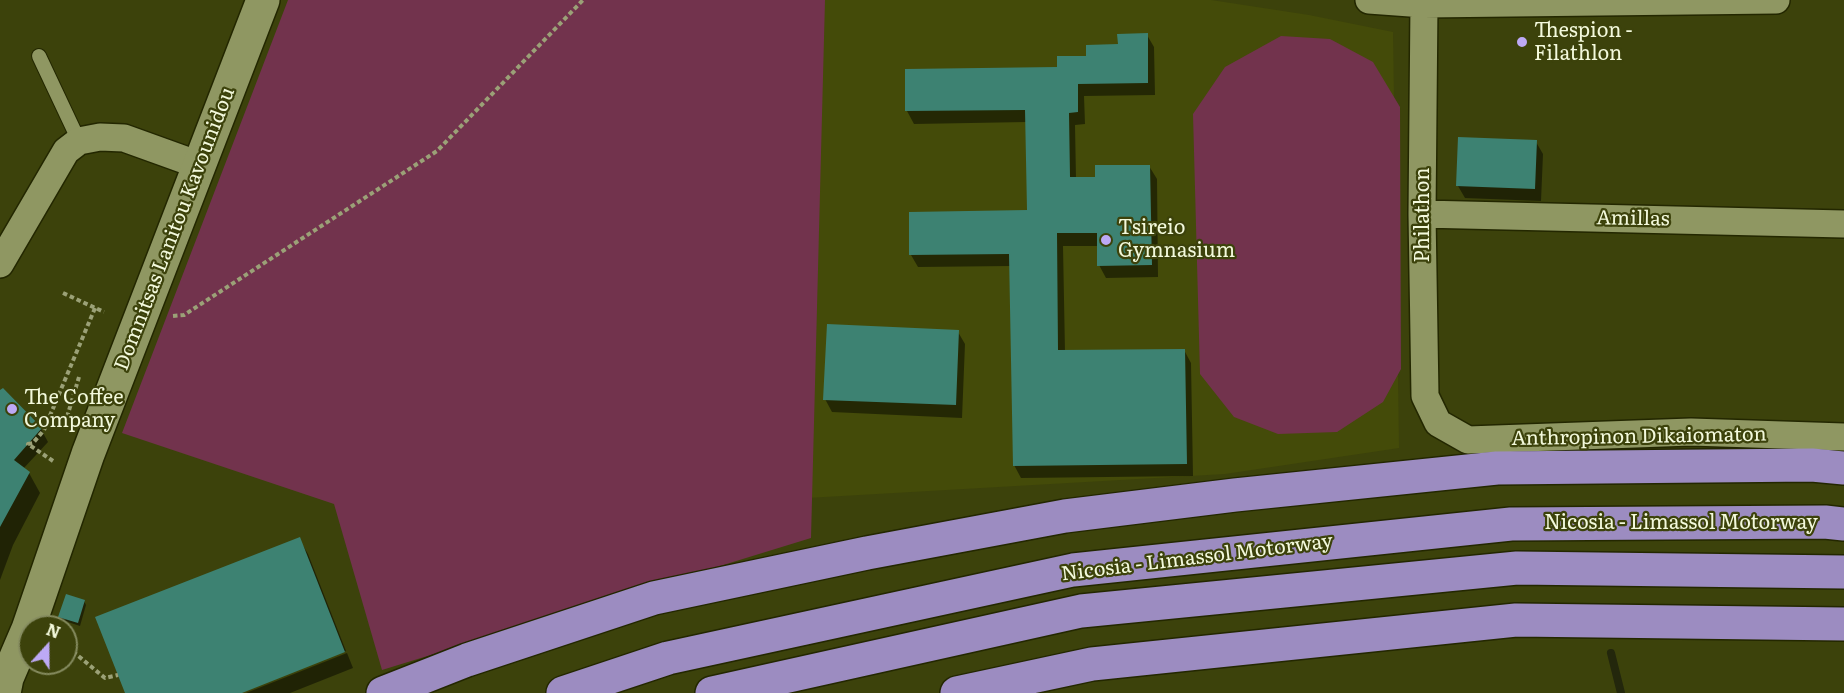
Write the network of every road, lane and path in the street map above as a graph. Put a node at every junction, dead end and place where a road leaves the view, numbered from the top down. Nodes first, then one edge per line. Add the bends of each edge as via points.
1 (263, 0) edge
2 (583, 0) edge
3 (1369, 0) edge
4 (1776, 0) edge
5 (1555, 1) edge
6 (1424, 4) junction
7 (39, 56) dead end
8 (79, 141) junction
9 (199, 165) junction
10 (1422, 214) junction
11 (1844, 224) edge
12 (0, 264) edge
13 (63, 293) dead end
14 (95, 308) junction
15 (104, 312) dead end
16 (168, 316) dead end
17 (1438, 423) joint
18 (1844, 437) edge
19 (53, 461) dead end
20 (1844, 468) edge
21 (1844, 524) edge
22 (1844, 572) edge
23 (33, 615) edge
24 (1844, 624) edge
25 (18, 652) edge
26 (78, 656) edge
27 (467, 660) junction
28 (24, 675) edge
29 (118, 675) dead end
30 (4, 693) edge
31 (22, 693) edge
32 (383, 693) edge
33 (399, 693) edge
34 (563, 693) edge
35 (712, 693) edge
36 (957, 693) edge

1 - 9 street, Domnitsas Lanitou Kavounidou
2 - 16 path via 437,151 184,315
3 - 6 street
4 - 5 street
5 - 6 street
6 - 10 street, Philathon
7 - 8 lane
8 - 9 street via 100,136 124,138
8 - 12 street via 66,151
9 - 23 street, Domnitsas Lanitou Kavounidou via 88,454
10 - 11 street, Amillas
10 - 17 street, Philathon via 1425,396
13 - 14 path
14 - 15 path
14 - 19 path via 44,430 28,444
17 - 18 street, Anthropinon Dikaiomaton via 1468,440 1691,432
20 - 27 highway via 1812,465 1497,468 1065,516 654,598
21 - 34 highway, Nicosia - Limassol Motorway via 1511,524 1073,570 668,658
22 - 35 highway, Nicosia - Limassol Motorway via 1517,568 1081,611
24 - 36 highway via 1516,620 1092,664
25 - 30 street, Domnitsas Lanitou Kavounidou
26 - 29 path via 105,678
27 - 32 highway
27 - 33 highway
28 - 31 street, Domnitsas Lanitou Kavounidou

